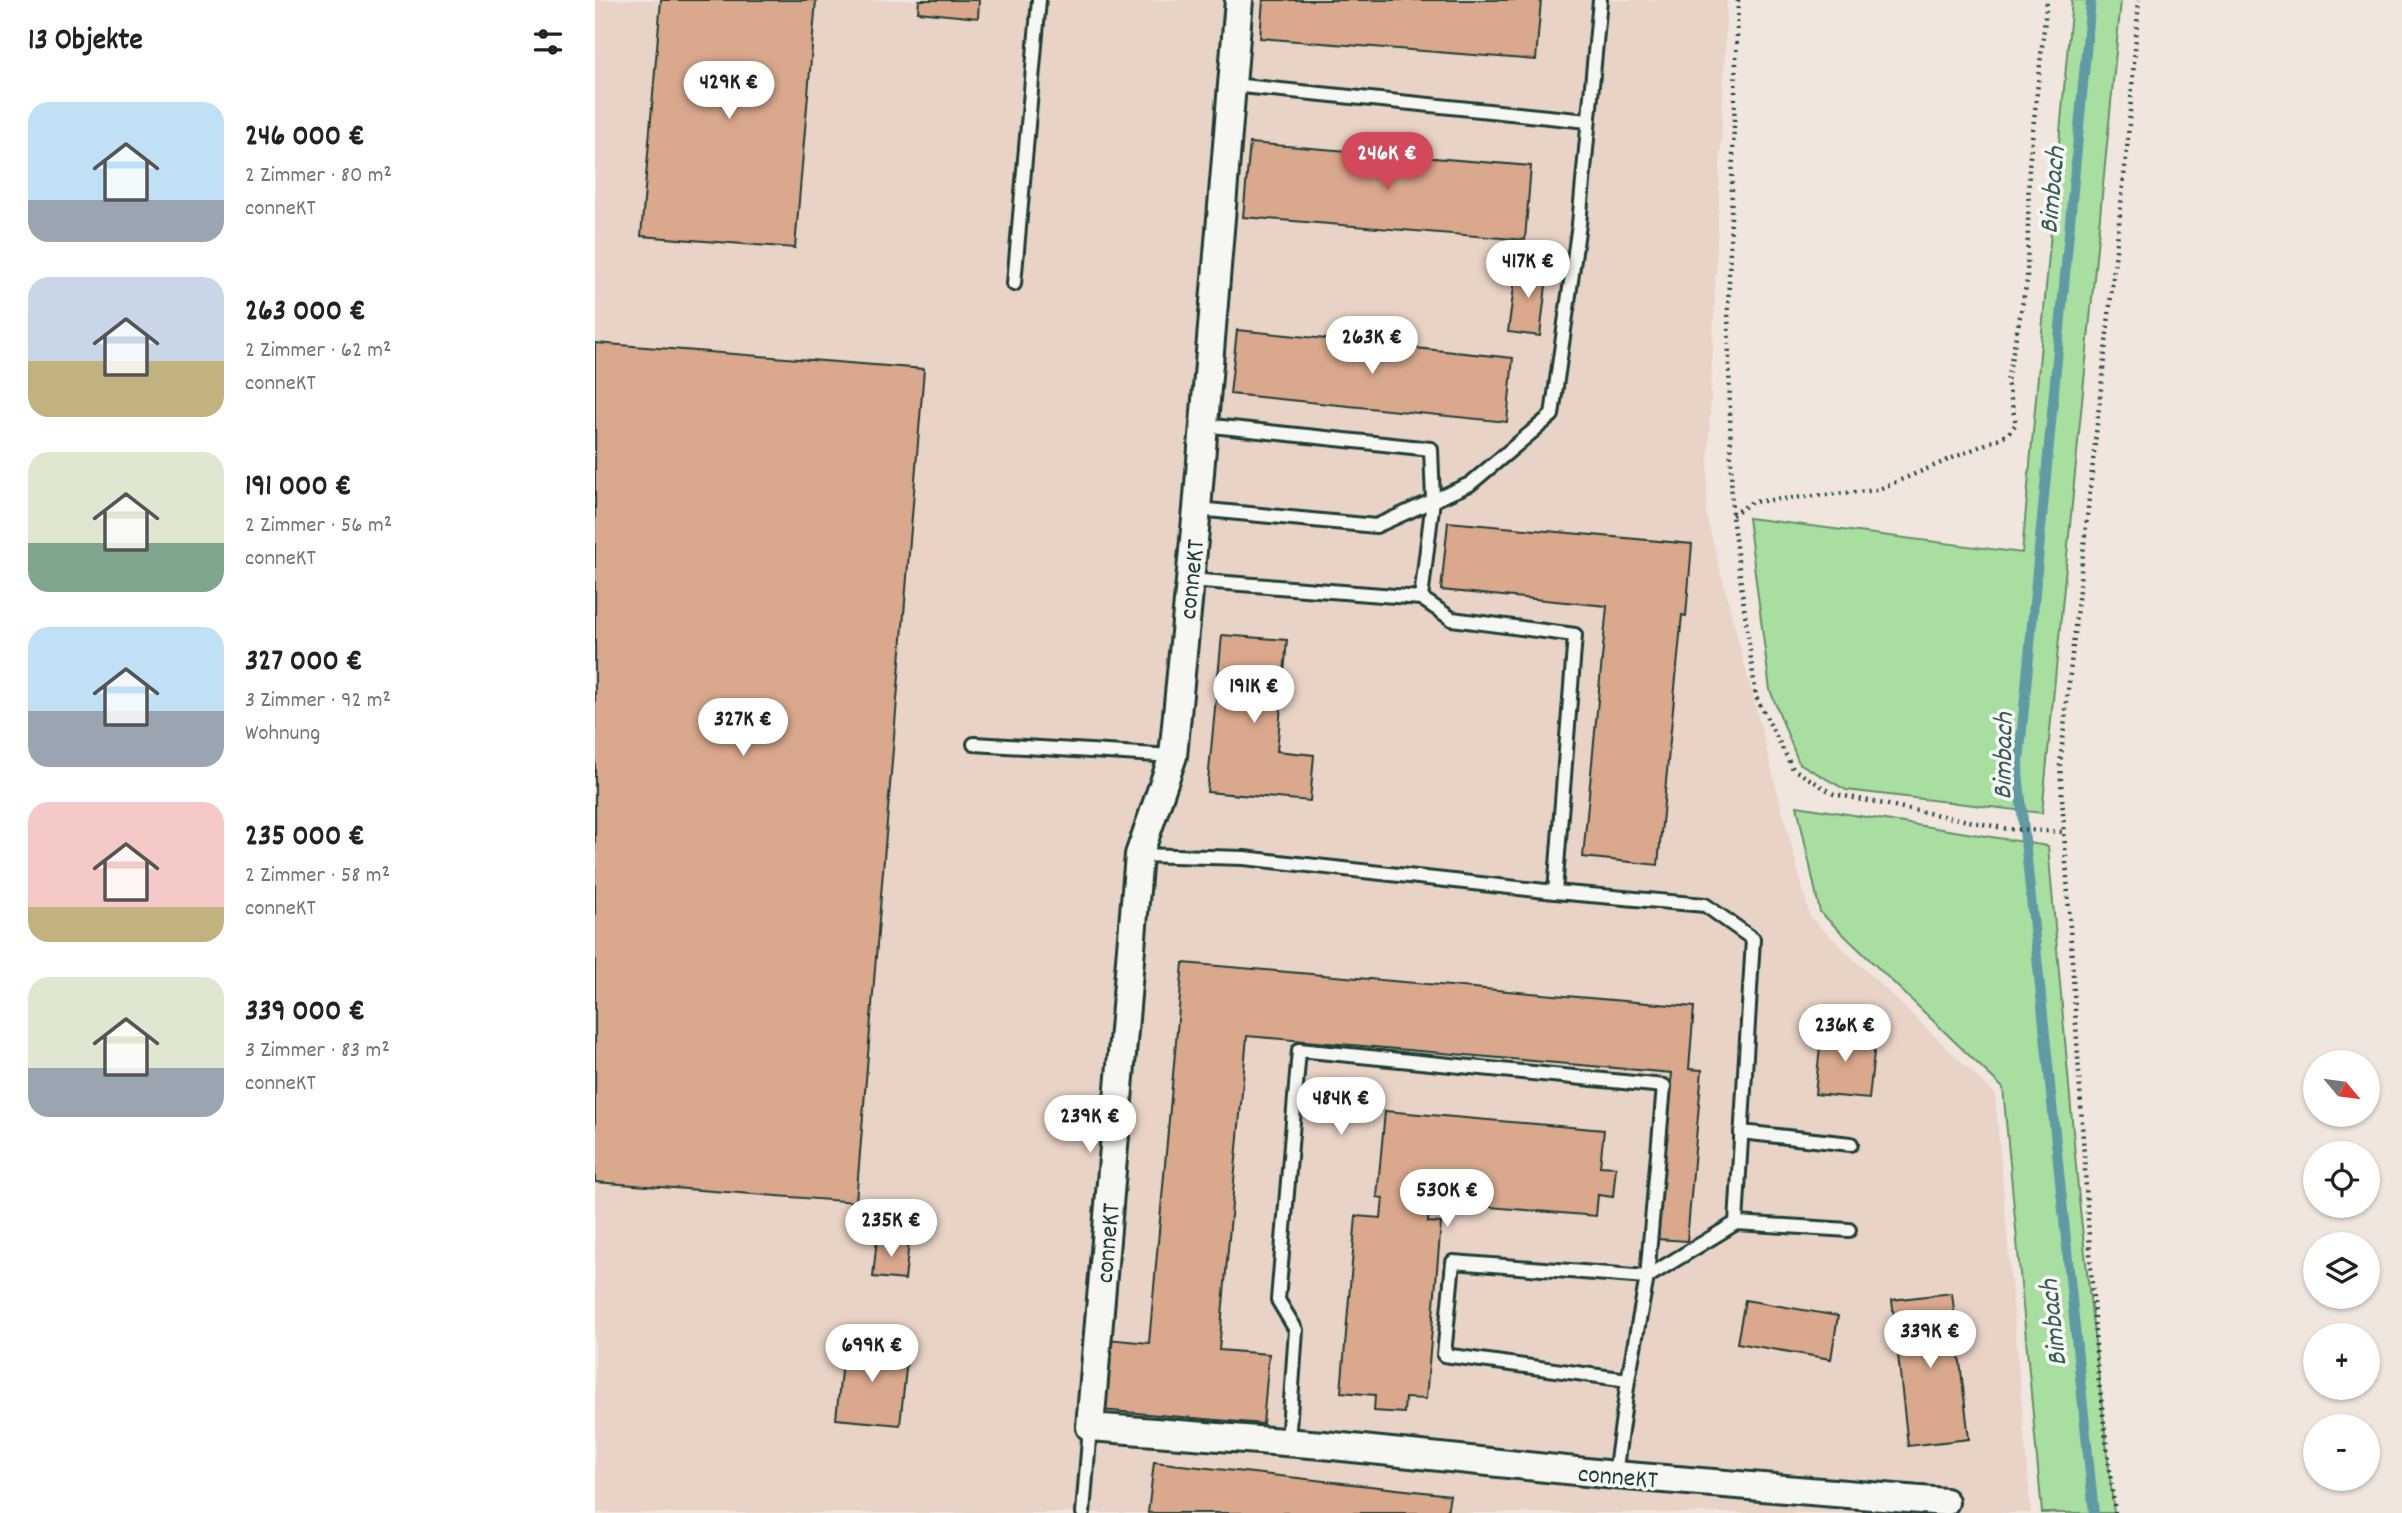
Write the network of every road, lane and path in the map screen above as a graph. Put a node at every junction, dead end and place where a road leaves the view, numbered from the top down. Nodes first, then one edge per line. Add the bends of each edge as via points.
1 (1039, 0) edge
2 (1239, 0) edge
3 (1600, 0) edge
4 (1738, 0) edge
5 (2047, 0) edge
6 (2139, 0) edge
7 (1232, 85) junction
8 (1588, 121) junction
9 (1014, 284) dead end
10 (1203, 425) junction
11 (1433, 500) junction
12 (1196, 509) junction
13 (1732, 516) junction
14 (1189, 580) junction
15 (1421, 598) junction
16 (974, 744) dead end
17 (1173, 756) junction
18 (2064, 832) junction
19 (1139, 855) junction
20 (1555, 892) junction
21 (1741, 1132) junction
22 (1851, 1144) dead end
23 (1736, 1223) junction
24 (1849, 1230) dead end
25 (1647, 1278) junction
26 (1628, 1380) junction
27 (1090, 1427) junction
28 (1288, 1443) junction
29 (1615, 1475) junction
30 (1945, 1502) dead end
31 (1891, 1505) edge
32 (1083, 1513) edge
33 (2115, 1513) edge

1 - 9 lane
2 - 7 street, conneKT
3 - 8 lane
4 - 13 path via 1728,309
5 - 13 path via 2029,166 2027,281 2007,381 2017,424 2007,435 1877,490 1752,502
6 - 18 path via 2060,765
7 - 8 lane
7 - 10 street, conneKT
8 - 11 lane via 1579,224 1552,415 1470,484
10 - 11 lane via 1431,449
10 - 12 street, conneKT
11 - 12 lane via 1376,526
11 - 15 lane
12 - 14 street, conneKT
13 - 18 path via 1756,697 1793,769 1834,794 2008,829
14 - 15 lane
14 - 17 street, conneKT
15 - 20 lane via 1452,619 1575,635
16 - 17 lane
17 - 19 street, conneKT
18 - 33 path via 2097,1366
19 - 20 lane via 1244,858
19 - 27 street, conneKT
20 - 21 lane via 1705,905 1753,939
21 - 22 lane
21 - 23 lane
23 - 24 lane
23 - 25 lane
25 - 26 lane
25 - 26 lane via 1453,1262 1444,1355
25 - 28 lane via 1664,1087 1300,1050 1278,1300 1296,1331
26 - 29 lane
27 - 28 street, conneKT
27 - 32 lane
28 - 29 street, conneKT
29 - 31 street, conneKT
30 - 31 street, conneKT

